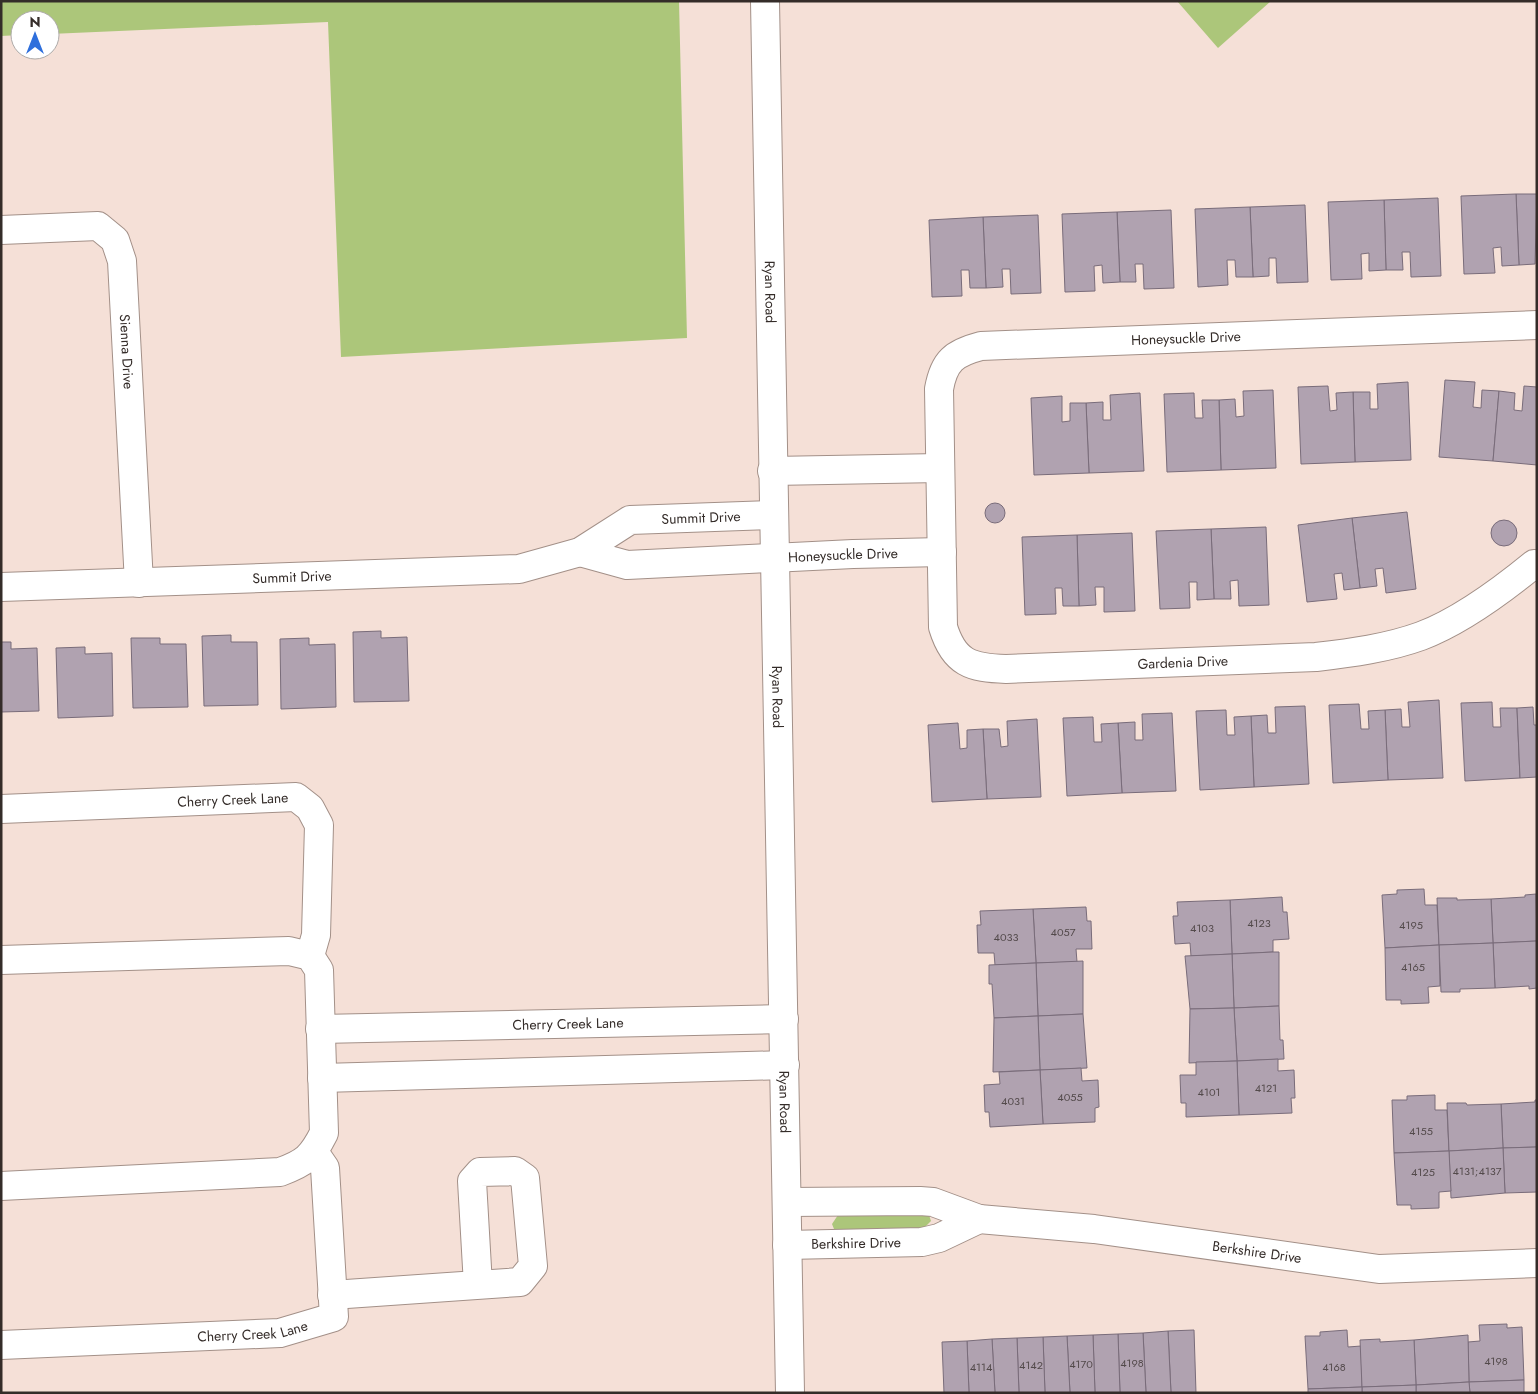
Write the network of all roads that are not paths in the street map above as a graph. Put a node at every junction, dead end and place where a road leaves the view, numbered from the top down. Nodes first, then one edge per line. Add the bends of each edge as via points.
1 (765, 1) edge
2 (1, 230) edge
3 (1537, 325) edge
4 (940, 468) junction
5 (772, 471) junction
6 (941, 510) joint
7 (773, 515) junction
8 (580, 552) junction
9 (942, 552) junction
10 (774, 558) junction
11 (1536, 564) edge
12 (139, 583) junction
13 (1, 587) edge
14 (1, 809) edge
15 (310, 956) junction
16 (1, 960) edge
17 (784, 1019) junction
18 (320, 1029) junction
19 (785, 1065) junction
20 (322, 1078) junction
21 (314, 1152) junction
22 (1, 1186) edge
23 (787, 1202) junction
24 (979, 1219) junction
25 (787, 1245) junction
26 (1537, 1262) edge
27 (478, 1285) dead end
28 (332, 1295) junction
29 (1, 1346) edge
30 (790, 1393) edge

1 - 5 street, Ryan Road
2 - 12 street, Sienna Drive via 98,226 114,240 122,261
3 - 4 street, Honeysuckle Drive via 981,346 964,350 952,358 942,372 938,389
4 - 5 street
4 - 6 street, Honeysuckle Drive
5 - 7 street, Ryan Road
6 - 9 street, Gardenia Drive
7 - 8 street, Summit Drive via 630,520
7 - 10 street, Ryan Road
8 - 10 street via 628,565
8 - 12 street, Summit Drive via 519,569
9 - 10 street, Honeysuckle Drive
9 - 11 street, Gardenia Drive via 943,627 953,651 972,666 1006,669 1316,657 1360,652 1422,636 1506,587
10 - 17 street, Ryan Road
12 - 13 street, Summit Drive
14 - 15 street, Cherry Creek Lane via 296,797 310,808 319,825 316,935
15 - 16 street via 289,951
15 - 18 street via 319,970
17 - 18 street, Cherry Creek Lane
17 - 19 street, Ryan Road
18 - 20 street
19 - 20 street
19 - 23 street, Ryan Road
20 - 21 street via 324,1133
21 - 22 street via 300,1165 280,1172
21 - 28 street, Cherry Creek Lane via 325,1168
23 - 24 street, Berkshire Drive via 933,1202
23 - 25 street, Ryan Road
24 - 25 street, Berkshire Drive via 939,1238 922,1242
24 - 26 street, Berkshire Drive via 1094,1229 1379,1268
25 - 30 street, Ryan Road
27 - 28 street
28 - 29 street, Cherry Creek Lane via 334,1318 280,1333

